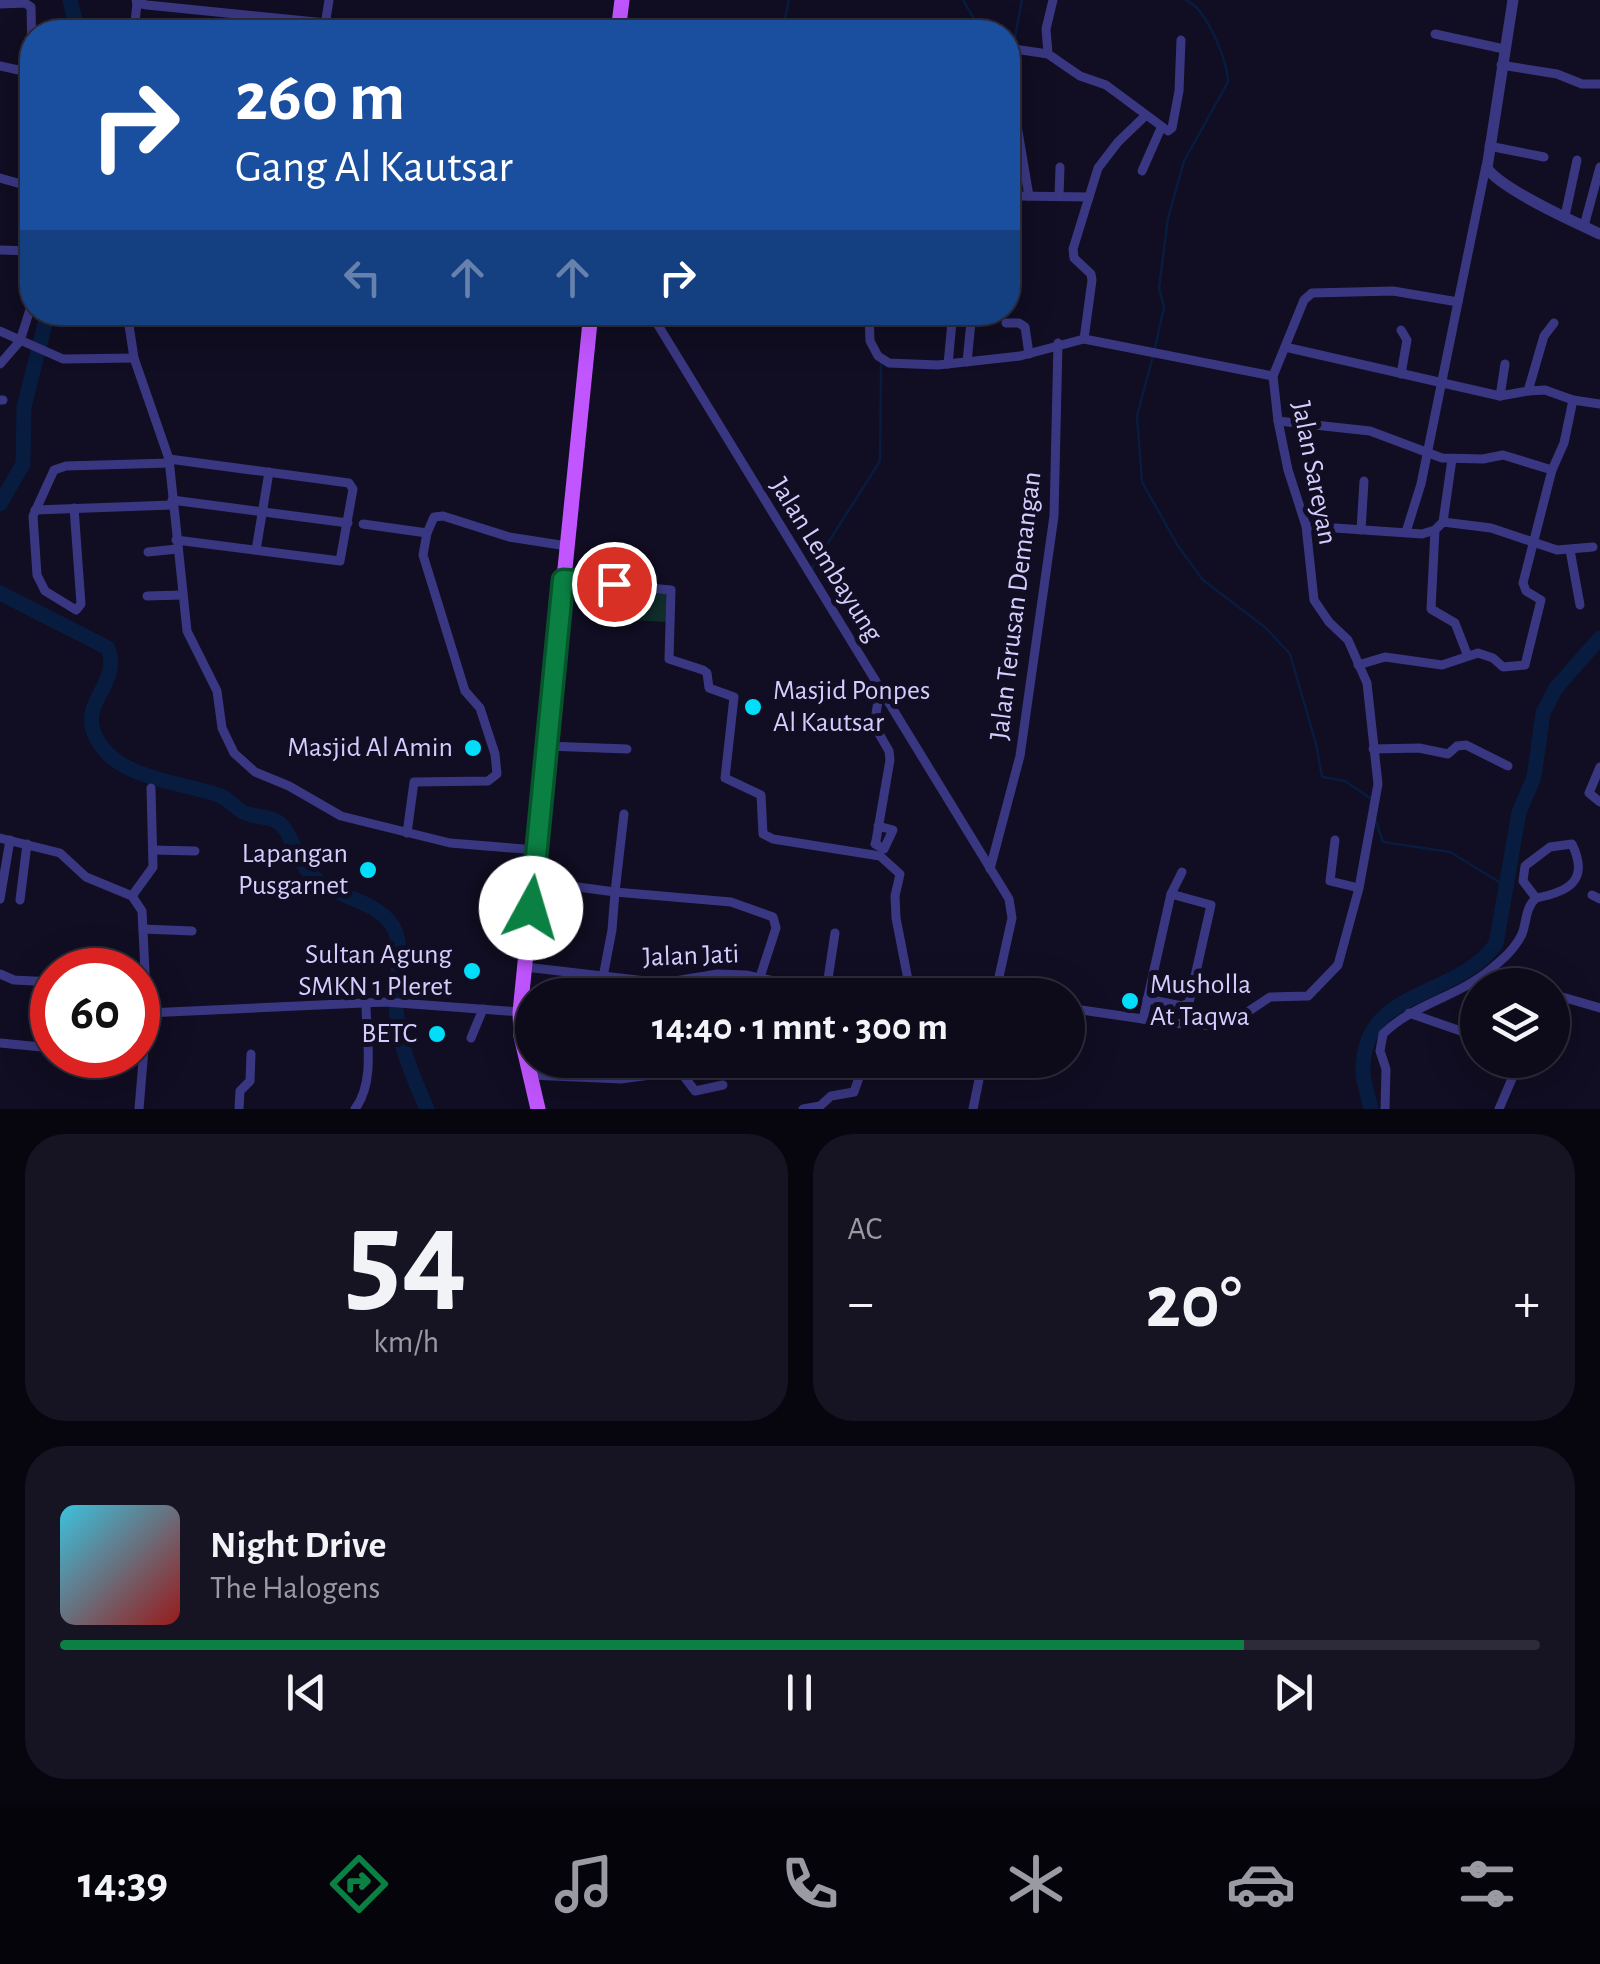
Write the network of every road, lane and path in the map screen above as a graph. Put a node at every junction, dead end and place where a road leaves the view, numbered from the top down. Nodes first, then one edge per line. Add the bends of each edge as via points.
1 (1054, 0) edge
2 (1513, 0) edge
3 (137, 2) edge
4 (0, 4) edge
5 (31, 20) edge
6 (267, 20) edge
7 (1435, 34) dead end
8 (1181, 40) dead end
9 (1504, 49) junction
10 (1020, 50) edge
11 (1048, 54) junction
12 (1501, 64) junction
13 (1600, 84) edge
14 (1145, 116) junction
15 (1160, 128) junction
16 (1020, 142) edge
17 (1489, 146) junction
18 (1544, 157) dead end
19 (1577, 160) dead end
20 (1486, 163) junction
21 (1060, 167) dead end
22 (1600, 167) edge
23 (1142, 171) dead end
24 (1020, 196) edge
25 (1028, 196) junction
26 (1059, 196) junction
27 (1089, 197) junction
28 (1565, 216) junction
29 (1584, 226) junction
30 (1600, 234) edge
31 (1458, 302) junction
32 (1554, 323) dead end
33 (1020, 324) edge
34 (28, 325) edge
35 (130, 325) edge
36 (589, 325) edge
37 (658, 325) edge
38 (870, 325) edge
39 (952, 325) edge
40 (971, 325) edge
41 (1401, 330) dead end
42 (1, 332) edge
43 (1084, 338) junction
44 (25, 344) junction
45 (1058, 344) junction
46 (1285, 347) junction
47 (1028, 354) junction
48 (134, 358) junction
49 (967, 362) junction
50 (0, 364) edge
51 (948, 364) junction
52 (1505, 364) dead end
53 (1401, 374) junction
54 (1273, 376) junction
55 (1440, 383) junction
56 (1528, 390) junction
57 (1500, 396) junction
58 (1572, 400) junction
59 (1600, 404) edge
60 (1278, 420) junction
61 (1426, 453) junction
62 (1452, 460) junction
63 (169, 461) junction
64 (1552, 470) junction
65 (269, 472) junction
66 (1364, 481) dead end
67 (172, 502) junction
68 (74, 508) junction
69 (35, 510) junction
70 (262, 512) junction
71 (1443, 522) junction
72 (348, 523) junction
73 (363, 524) dead end
74 (1306, 526) junction
75 (1361, 530) junction
76 (1434, 530) junction
77 (427, 532) junction
78 (1406, 532) junction
79 (176, 545) junction
80 (1534, 545) junction
81 (567, 546) junction
82 (1594, 547) dead end
83 (256, 550) junction
84 (1570, 550) junction
85 (148, 552) dead end
86 (563, 580) junction
87 (183, 595) junction
88 (147, 596) dead end
89 (1580, 605) dead end
90 (1467, 654) junction
91 (1358, 665) junction
92 (1503, 667) junction
93 (1499, 681) dead end
94 (880, 690) junction
95 (546, 746) junction
96 (627, 749) dead end
97 (1373, 749) junction
98 (1508, 766) dead end
99 (1600, 767) edge
100 (151, 788) dead end
101 (1600, 802) edge
102 (624, 814) dead end
103 (878, 826) dead end
104 (407, 833) junction
105 (5, 839) edge
106 (1335, 840) dead end
107 (27, 844) junction
108 (153, 850) junction
109 (195, 850) dead end
110 (536, 850) junction
111 (990, 870) junction
112 (1182, 872) dead end
113 (534, 882) junction
114 (1359, 888) junction
115 (616, 892) junction
116 (1171, 894) junction
117 (132, 896) junction
118 (0, 898) edge
119 (1536, 898) junction
120 (20, 900) dead end
121 (143, 929) junction
122 (192, 931) dead end
123 (835, 933) dead end
124 (143, 948) edge
125 (524, 968) junction
126 (0, 974) edge
127 (600, 977) junction
128 (523, 978) edge
129 (610, 978) edge
130 (698, 978) edge
131 (760, 978) joint
132 (828, 978) edge
133 (908, 978) edge
134 (999, 978) edge
135 (30, 981) edge
136 (1148, 999) junction
137 (1570, 999) edge
138 (366, 1004) junction
139 (1600, 1008) edge
140 (483, 1009) junction
141 (1085, 1011) edge
142 (160, 1012) edge
143 (515, 1012) edge
144 (1408, 1013) junction
145 (1143, 1020) junction
146 (1460, 1032) edge
147 (471, 1038) dead end
148 (0, 1043) edge
149 (30, 1046) edge
150 (251, 1054) dead end
151 (140, 1078) edge
152 (531, 1078) edge
153 (688, 1078) edge
154 (860, 1078) edge
155 (979, 1078) edge
156 (1512, 1078) edge
157 (722, 1085) dead end
158 (139, 1109) edge
159 (239, 1109) edge
160 (354, 1109) edge
161 (538, 1109) edge
162 (803, 1109) edge
163 (973, 1109) edge
164 (1386, 1109) edge
165 (1499, 1109) edge

1 - 11 street
2 - 9 street
3 - 6 street
4 - 5 street via 31,7
7 - 9 street
8 - 15 street via 1172,128
9 - 12 street
10 - 11 street
11 - 14 street via 1106,85
12 - 13 street
12 - 17 street
14 - 15 street
14 - 27 street via 1098,168
15 - 23 street
16 - 25 street
17 - 18 street
17 - 20 street
19 - 28 street
20 - 28 street via 1494,177
20 - 31 street
21 - 26 street
22 - 29 street
24 - 25 street
25 - 26 street
26 - 27 street
27 - 43 street via 1073,253 1092,280
28 - 29 street
29 - 30 street
31 - 46 street, Jalan Sareyan via 1393,291 1320,290 1304,300
31 - 55 street
32 - 56 street
33 - 47 street
34 - 44 street
35 - 48 street
36 - 81 main road
37 - 94 street, Jalan Lembayung
38 - 51 street via 870,341 889,363
39 - 51 street
40 - 49 street
41 - 53 street via 1408,340
42 - 44 street
43 - 45 street
43 - 54 street
44 - 48 street via 72,361
44 - 50 street
45 - 47 street
45 - 111 street, Jalan Terusan Demangan via 1054,516 1022,745
46 - 53 street
46 - 54 street, Jalan Sareyan
47 - 49 street
48 - 63 street
49 - 51 street
52 - 57 street
53 - 55 street
54 - 60 street, Jalan Sareyan
55 - 57 street
55 - 61 street
56 - 57 street
56 - 58 street
58 - 59 street
58 - 64 street
60 - 61 street via 1370,431
60 - 74 street, Jalan Sareyan
61 - 62 street
61 - 78 street
62 - 64 street via 1502,455
62 - 71 street
63 - 65 street
63 - 67 street
63 - 69 street via 58,467
64 - 80 street
65 - 70 street
65 - 72 street via 351,483
66 - 75 street
67 - 68 street
67 - 70 street
67 - 79 street
68 - 69 street
68 - 69 street via 78,610 40,585
70 - 72 street
70 - 83 street
71 - 76 street
71 - 80 street via 1491,528
72 - 83 street via 340,561
73 - 77 street
74 - 75 street
74 - 91 street, Jalan Sareyan via 1314,600 1348,640
75 - 78 street
76 - 78 street
76 - 90 street via 1431,609 1455,623
77 - 81 street via 432,519 442,516
77 - 104 street via 423,555 497,771 488,780 414,782
79 - 83 street
79 - 85 street
79 - 87 street
80 - 84 street
80 - 92 street via 1523,586 1541,601 1526,664
81 - 86 main road
82 - 84 street
84 - 89 street
86 - 95 main road
86 - 133 street via 671,590 668,659 704,670 709,688 734,697 725,778 761,795 763,834 880,856 900,874 894,896
87 - 88 street
87 - 104 street via 189,639 214,682 224,737 240,761 342,816
90 - 91 street via 1442,665 1385,657
90 - 92 street via 1485,654
91 - 97 street, Jalan Sareyan via 1367,683
92 - 93 street
94 - 103 street via 874,725 890,755
94 - 111 street, Jalan Lembayung
95 - 96 street
95 - 110 main road
97 - 98 street via 1448,754 1466,745
97 - 114 street, Jalan Sareyan via 1376,806
99 - 101 street via 1589,793
100 - 108 street
102 - 115 street
104 - 110 street
105 - 107 street
105 - 118 street
106 - 114 street via 1330,882
107 - 117 street via 60,853 86,877
107 - 120 street
108 - 109 street
108 - 117 street via 151,872
110 - 113 main road
111 - 134 street, Jalan Lembayung via 1012,910
112 - 116 street
113 - 115 street
113 - 125 main road
114 - 145 street, Jalan Sareyan via 1338,965 1311,994 1270,997 1237,1019 1207,1026
115 - 127 street
115 - 131 street via 730,902 773,917 776,928
116 - 136 street
116 - 136 street via 1210,906 1204,946 1189,1004
117 - 121 street
119 - 119 street via 1523,881 1525,866 1550,847 1572,844 1578,864 1568,889
119 - 144 street via 1506,956 1468,986
121 - 122 street
121 - 124 street
123 - 132 street
125 - 127 street, Jalan Jati
125 - 128 main road
126 - 135 street
127 - 129 street, Jalan Jati
130 - 131 street, Jalan Jati
136 - 145 street
137 - 139 street
138 - 140 street
138 - 142 street
138 - 160 street via 366,1087
140 - 143 street
140 - 147 street
141 - 145 street
144 - 146 street
144 - 164 street via 1380,1042
148 - 149 street
150 - 159 street
151 - 158 street
152 - 161 main road
153 - 157 street via 695,1091
154 - 162 street via 856,1090
155 - 163 street
156 - 165 street

